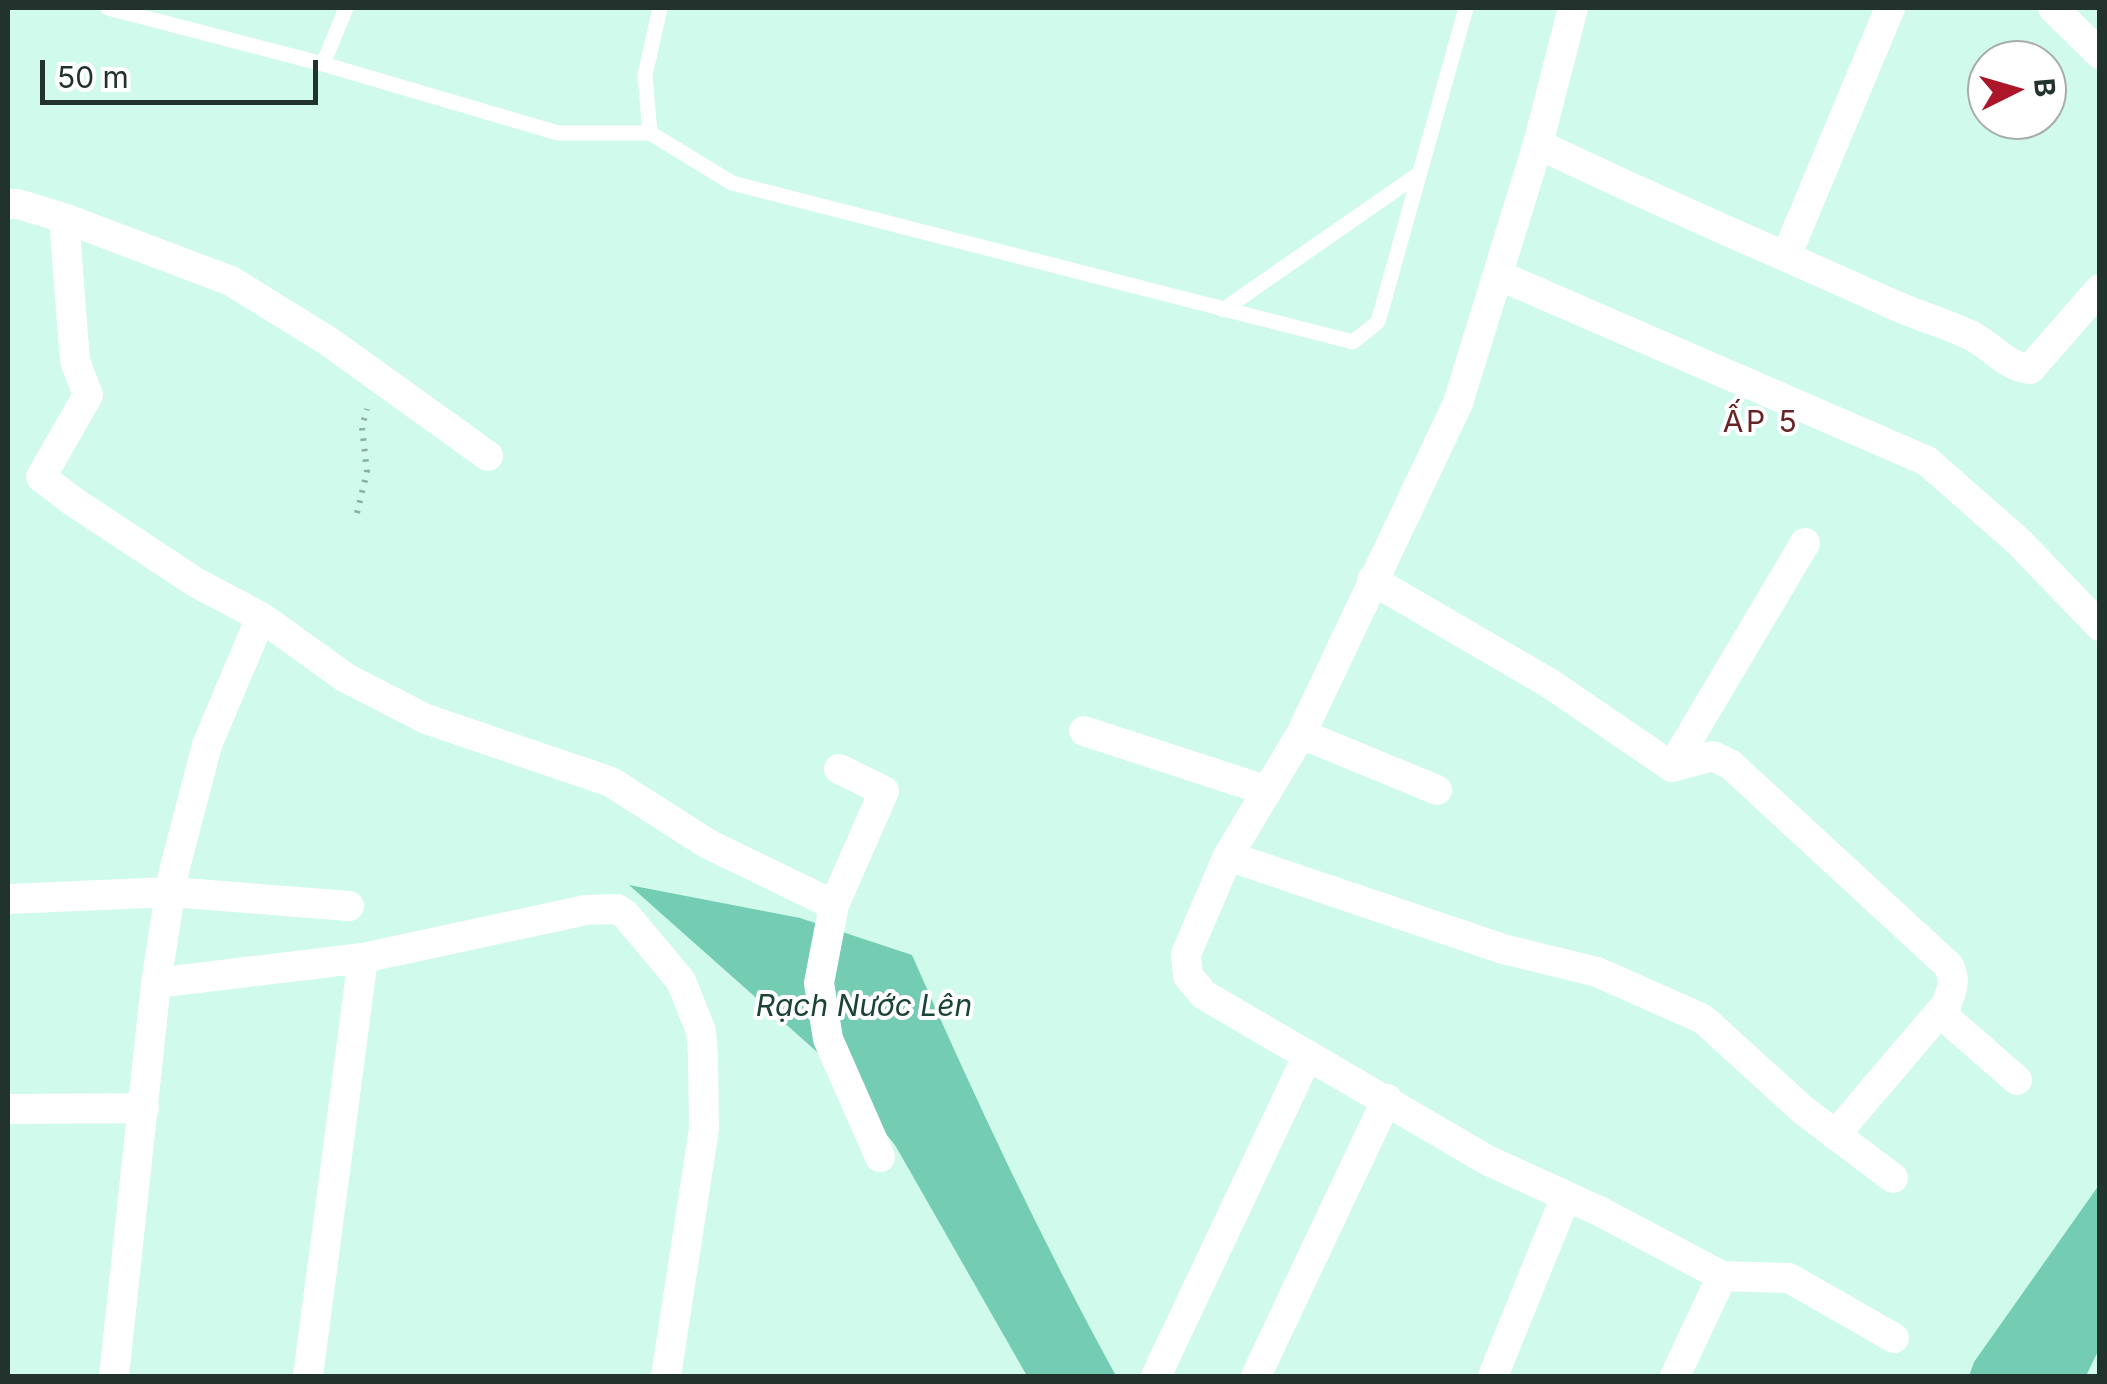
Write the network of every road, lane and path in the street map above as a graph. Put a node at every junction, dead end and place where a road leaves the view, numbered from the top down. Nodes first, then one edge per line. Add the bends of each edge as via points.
1 (108, 8) edge
2 (346, 8) edge
3 (660, 8) edge
4 (1466, 8) edge
5 (1574, 8) edge
6 (1890, 8) edge
7 (2053, 8) edge
8 (176, 16) edge
9 (2100, 54) edge
10 (323, 64) junction
11 (650, 133) junction
12 (1538, 144) junction
13 (1420, 173) junction
14 (8, 204) edge
15 (64, 218) junction
16 (1787, 254) junction
17 (1498, 275) junction
18 (2100, 289) edge
19 (1223, 310) junction
20 (390, 386) junction
21 (488, 456) dead end
22 (357, 514) dead end
23 (1805, 543) dead end
24 (1372, 580) junction
25 (260, 616) junction
26 (2100, 626) edge
27 (1084, 731) dead end
28 (1301, 734) junction
29 (1672, 767) junction
30 (839, 769) dead end
31 (1265, 790) junction
32 (1437, 790) dead end
33 (1228, 856) junction
34 (171, 892) junction
35 (8, 899) edge
36 (834, 905) junction
37 (349, 906) dead end
38 (363, 958) junction
39 (156, 983) junction
40 (1944, 1008) junction
41 (1308, 1055) junction
42 (2017, 1080) dead end
43 (1387, 1099) junction
44 (144, 1108) junction
45 (8, 1109) edge
46 (1835, 1135) junction
47 (880, 1157) dead end
48 (1893, 1178) dead end
49 (1566, 1196) junction
50 (1722, 1276) junction
51 (1894, 1338) dead end
52 (114, 1376) edge
53 (308, 1376) edge
54 (666, 1376) edge
55 (1156, 1376) edge
56 (1256, 1376) edge
57 (1493, 1376) edge
58 (1676, 1376) edge

1 - 8 lane
2 - 10 lane
3 - 11 lane via 645,75
4 - 13 lane
5 - 12 street
6 - 16 street
7 - 9 street
8 - 10 lane
10 - 11 lane via 558,133
11 - 19 lane via 732,183
12 - 16 street
12 - 17 street
13 - 19 lane
13 - 19 lane via 1378,322 1353,342
14 - 15 street
15 - 20 street via 231,281
15 - 25 street via 75,361 88,395 41,477 196,582
16 - 18 street via 1974,337 2016,368 2030,370
17 - 24 street via 1458,402
17 - 26 street via 1927,461
20 - 21 street
20 - 22 path via 370,394 362,427 367,472
23 - 29 street
24 - 28 street
24 - 29 street via 1549,683
25 - 34 street via 207,745
25 - 36 street via 346,678 426,719 611,782 708,844
27 - 31 street
28 - 31 street
28 - 32 street
29 - 40 street via 1713,756 1786,813 1949,966 1953,991
30 - 36 street via 884,791
31 - 33 street
33 - 41 street via 1186,954 1188,976 1204,994
33 - 46 street via 1503,949 1597,972 1703,1020
34 - 35 street
34 - 37 street
34 - 39 street
36 - 47 street via 819,983 828,1039
38 - 39 street
38 - 53 street
38 - 54 street via 586,910 617,910 681,981 700,1031 705,1106
39 - 44 street
40 - 42 street via 1946,1019
40 - 46 street
41 - 43 street
41 - 55 street
43 - 49 street via 1487,1160
43 - 56 street
44 - 45 street
44 - 52 street
46 - 48 street
49 - 50 street
49 - 57 street
50 - 51 street via 1789,1278
50 - 58 street

